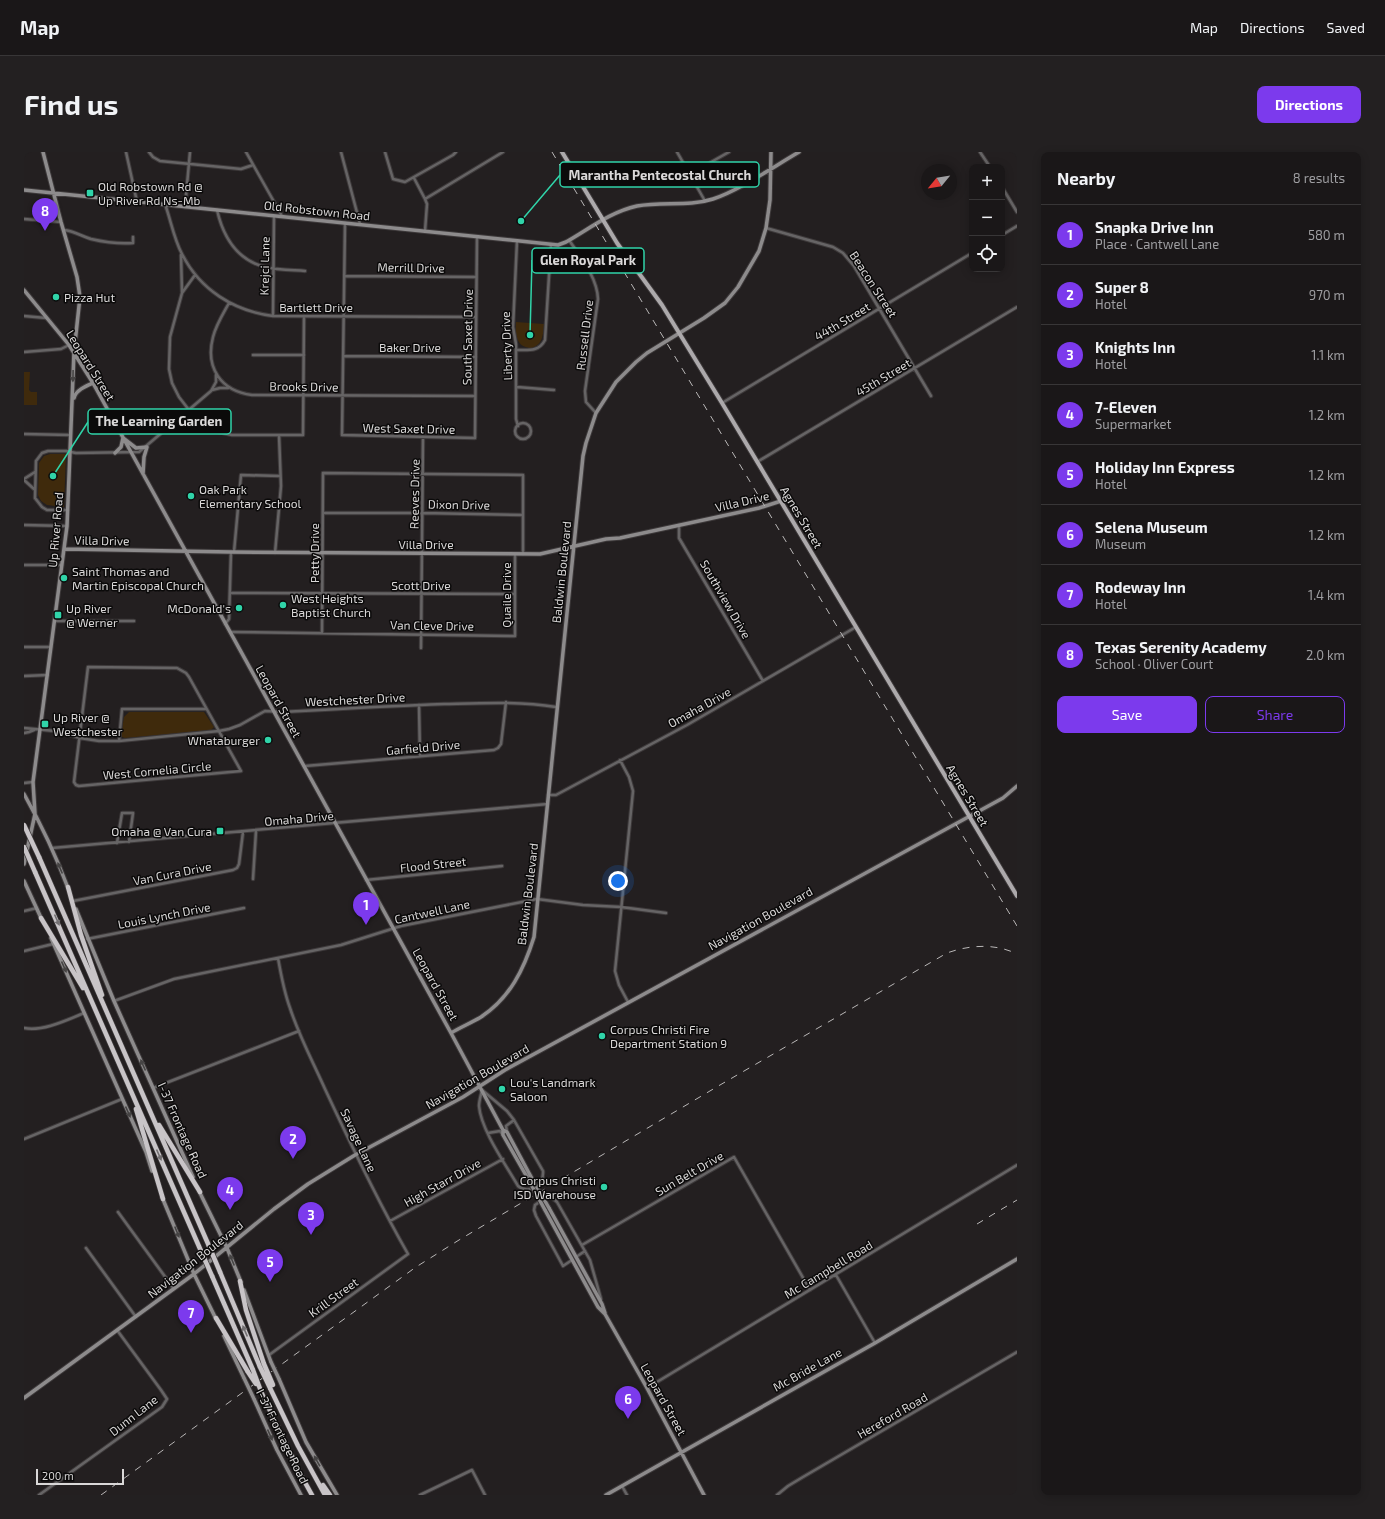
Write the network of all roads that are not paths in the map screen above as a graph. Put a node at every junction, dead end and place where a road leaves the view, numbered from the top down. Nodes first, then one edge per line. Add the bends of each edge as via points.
1 (44, 152) edge
2 (126, 152) edge
3 (149, 152) edge
4 (190, 152) edge
5 (246, 152) edge
6 (341, 152) edge
7 (385, 152) edge
8 (456, 152) edge
9 (503, 152) edge
10 (562, 152) edge
11 (677, 152) edge
12 (729, 152) edge
13 (771, 152) edge
14 (799, 152) edge
15 (980, 152) edge
16 (189, 164) junction
17 (988, 164) edge
18 (253, 165) junction
19 (771, 168) junction
20 (690, 174) junction
21 (414, 178) junction
22 (24, 190) edge
23 (54, 193) junction
24 (1005, 193) edge
25 (425, 199) junction
26 (705, 201) junction
27 (137, 202) junction
28 (165, 204) junction
29 (185, 207) junction
30 (217, 210) junction
31 (1017, 212) edge
32 (274, 216) junction
33 (282, 217) junction
34 (24, 219) edge
35 (602, 220) junction
36 (61, 222) junction
37 (345, 223) junction
38 (360, 224) junction
39 (1017, 226) edge
40 (766, 228) junction
41 (63, 230) junction
42 (425, 231) junction
43 (1005, 233) edge
44 (477, 236) junction
45 (133, 237) dead end
46 (570, 240) junction
47 (517, 241) junction
48 (551, 244) junction
49 (181, 253) junction
50 (969, 255) edge
51 (273, 268) junction
52 (305, 271) dead end
53 (195, 275) junction
54 (345, 276) junction
55 (476, 278) junction
56 (24, 290) edge
57 (182, 293) junction
58 (229, 303) junction
59 (1017, 307) edge
60 (880, 309) junction
61 (24, 316) edge
62 (273, 316) junction
63 (304, 316) junction
64 (344, 316) junction
65 (476, 317) junction
66 (47, 318) junction
67 (679, 334) junction
68 (69, 345) junction
69 (517, 350) junction
70 (24, 352) edge
71 (74, 352) junction
72 (253, 355) dead end
73 (304, 356) junction
74 (344, 356) junction
75 (476, 357) junction
76 (915, 369) junction
77 (216, 372) junction
78 (93, 383) junction
79 (516, 387) junction
80 (230, 388) junction
81 (554, 390) dead end
82 (211, 391) junction
83 (304, 395) junction
84 (343, 396) junction
85 (475, 396) junction
86 (931, 396) dead end
87 (72, 401) junction
88 (722, 403) junction
89 (189, 410) junction
90 (596, 412) junction
91 (518, 426) junction
92 (24, 434) edge
93 (71, 435) junction
94 (279, 435) junction
95 (424, 436) junction
96 (123, 438) junction
97 (475, 438) joint
98 (147, 447) junction
99 (70, 452) junction
100 (115, 453) junction
101 (131, 453) junction
102 (757, 462) junction
103 (35, 472) junction
104 (143, 474) junction
105 (423, 475) junction
106 (280, 476) junction
107 (24, 480) edge
108 (35, 490) junction
109 (781, 502) junction
110 (68, 510) junction
111 (323, 513) junction
112 (423, 513) junction
113 (523, 514) junction
114 (24, 525) edge
115 (679, 525) junction
116 (67, 526) junction
117 (574, 547) junction
118 (64, 549) junction
119 (186, 552) junction
120 (232, 552) junction
121 (275, 553) junction
122 (323, 553) junction
123 (422, 554) junction
124 (515, 554) junction
125 (523, 554) junction
126 (24, 565) edge
127 (62, 565) junction
128 (230, 593) junction
129 (323, 593) junction
130 (422, 593) junction
131 (515, 594) junction
132 (55, 621) junction
133 (134, 622) dead end
134 (225, 624) junction
135 (856, 628) junction
136 (230, 632) junction
137 (322, 633) junction
138 (422, 634) junction
139 (515, 636) joint
140 (24, 647) edge
141 (52, 647) junction
142 (422, 648) dead end
143 (48, 675) junction
144 (24, 676) edge
145 (763, 681) junction
146 (506, 702) junction
147 (419, 705) junction
148 (556, 707) junction
149 (207, 709) junction
150 (273, 711) junction
151 (24, 728) edge
152 (40, 729) junction
153 (34, 730) junction
154 (219, 731) junction
155 (24, 733) edge
156 (80, 738) junction
157 (119, 741) junction
158 (420, 756) junction
159 (620, 760) junction
160 (303, 767) junction
161 (24, 782) edge
162 (33, 782) junction
163 (1017, 786) edge
164 (24, 794) edge
165 (548, 795) junction
166 (548, 804) junction
167 (35, 814) junction
168 (969, 816) junction
169 (335, 823) junction
170 (24, 826) edge
171 (256, 831) junction
172 (243, 832) junction
173 (130, 842) junction
174 (117, 843) junction
175 (24, 847) edge
176 (52, 848) junction
177 (24, 864) edge
178 (502, 866) dead end
179 (253, 879) dead end
180 (366, 880) junction
181 (24, 881) edge
182 (68, 887) junction
183 (1017, 896) edge
184 (537, 899) junction
185 (73, 901) junction
186 (37, 908) junction
187 (244, 908) dead end
188 (621, 908) junction
189 (24, 911) edge
190 (666, 913) dead end
191 (41, 918) junction
192 (394, 928) junction
193 (87, 939) junction
194 (54, 944) junction
195 (24, 951) edge
196 (278, 958) junction
197 (114, 1001) junction
198 (628, 1002) junction
199 (84, 1013) junction
200 (100, 1019) junction
201 (24, 1028) edge
202 (299, 1031) junction
203 (451, 1033) junction
204 (117, 1036) junction
205 (153, 1088) junction
206 (481, 1088) junction
207 (130, 1090) junction
208 (122, 1099) junction
209 (150, 1110) junction
210 (514, 1120) junction
211 (504, 1132) junction
212 (488, 1133) junction
213 (24, 1139) edge
214 (355, 1155) junction
215 (503, 1159) junction
216 (1017, 1165) edge
217 (200, 1192) junction
218 (163, 1199) junction
219 (118, 1212) dead end
220 (390, 1221) junction
221 (582, 1245) junction
222 (86, 1248) dead end
223 (228, 1248) junction
224 (585, 1251) junction
225 (408, 1254) joint
226 (574, 1258) junction
227 (1017, 1259) edge
228 (194, 1274) junction
229 (836, 1275) junction
230 (240, 1281) junction
231 (174, 1289) junction
232 (810, 1290) junction
233 (602, 1304) junction
234 (605, 1314) junction
235 (136, 1317) junction
236 (216, 1318) junction
237 (117, 1330) junction
238 (875, 1343) junction
239 (1017, 1352) edge
240 (268, 1356) junction
241 (262, 1365) junction
242 (250, 1371) junction
243 (647, 1388) junction
244 (24, 1398) edge
245 (298, 1446) junction
246 (681, 1452) junction
247 (622, 1485) junction
248 (39, 1495) edge
249 (301, 1495) edge
250 (312, 1495) edge
251 (325, 1495) edge
252 (330, 1495) edge
253 (337, 1495) edge
254 (420, 1495) edge
255 (486, 1495) edge
256 (606, 1495) edge
257 (628, 1495) edge
258 (704, 1495) edge
259 (777, 1495) edge

1 - 23 main road, Up River Road
2 - 27 street
3 - 16 street via 160,161
4 - 16 street
5 - 18 street
6 - 38 street
7 - 21 street via 393,180 405,182
8 - 21 street
9 - 25 street
10 - 35 main road, Agnes Street
11 - 20 street
12 - 20 street
13 - 19 main road, Baldwin Boulevard
14 - 19 main road, Old Robstown Road
15 - 17 street
16 - 18 street via 241,169
16 - 29 street
18 - 33 street
19 - 26 main road, Old Robstown Road via 735,189
19 - 40 main road, Baldwin Boulevard
20 - 26 street
21 - 25 street
22 - 23 main road, Old Robstown Road
23 - 27 main road, Old Robstown Road
23 - 36 main road, Up River Road
24 - 31 street
25 - 42 street
26 - 35 main road, Old Robstown Road via 638,206 619,211
27 - 28 main road, Old Robstown Road
28 - 29 main road, Old Robstown Road
28 - 49 street, Bartlett Drive
29 - 30 main road, Old Robstown Road
30 - 32 main road, Old Robstown Road
30 - 51 street via 226,236 236,250 257,264
32 - 33 main road, Old Robstown Road
32 - 51 street, Krejci Lane
33 - 37 main road, Old Robstown Road
34 - 36 street
35 - 46 main road, Old Robstown Road
35 - 67 main road, Agnes Street via 662,305
36 - 41 main road, Up River Road
37 - 38 main road, Old Robstown Road
37 - 54 street
38 - 42 main road, Old Robstown Road
39 - 43 street
40 - 60 street, Beacon Street via 833,246 843,253
40 - 67 main road, Baldwin Boulevard via 759,251 738,287 725,303
41 - 45 street via 90,239 124,244 132,243
41 - 71 main road, Up River Road via 77,277 80,297
42 - 44 main road, Old Robstown Road
44 - 47 main road, Old Robstown Road
44 - 55 street, South Saxet Drive
46 - 48 main road, Old Robstown Road via 558,245
46 - 90 street, Russell Drive via 598,292 585,391 586,402
47 - 48 main road, Old Robstown Road
47 - 69 street, Liberty Drive via 512,328
48 - 69 street via 545,340 542,346 533,351
49 - 53 street, Bartlett Drive
49 - 57 street, Bartlett Drive
50 - 60 street, 44th Street
51 - 52 street
51 - 62 street, Krejci Lane
53 - 57 street
53 - 58 street, Bartlett Drive
54 - 55 street, Merrill Drive
54 - 64 street
55 - 65 street, South Saxet Drive
56 - 66 main road, Leopard Street
57 - 89 street via 170,337 168,369 175,391
58 - 62 street, Bartlett Drive via 255,313
58 - 77 street, Brooks Drive via 213,337 211,356
59 - 76 street, 45th Street
60 - 76 street, Beacon Street
60 - 88 street, 44th Street
61 - 66 street
62 - 63 street, Bartlett Drive
63 - 64 street, Bartlett Drive
63 - 73 street
64 - 65 street, Bartlett Drive
64 - 74 street
65 - 75 street, South Saxet Drive
66 - 68 main road, Leopard Street
67 - 88 main road, Agnes Street
67 - 90 main road, Baldwin Boulevard via 636,362 616,382
68 - 70 street via 61,349
68 - 71 main road, Leopard Street
69 - 79 street, Liberty Drive
71 - 78 main road, Leopard Street
71 -> 87 main road, Up River Road
72 - 73 street
73 - 83 street
74 - 75 street, Baker Drive
74 - 84 street
75 - 85 street, South Saxet Drive
76 - 86 street, Beacon Street
76 - 102 street, 45th Street
77 - 80 street, Brooks Drive via 222,382
77 - 82 street via 216,382
78 - 87 main road via 75,394
78 - 96 main road, Leopard Street
79 - 81 street
79 - 91 street, Liberty Drive
80 - 82 street
80 - 83 street, Brooks Drive via 252,395
82 - 89 street
83 - 84 street, Brooks Drive
83 - 94 street via 303,435
84 - 85 street, Brooks Drive
84 - 95 street, West Saxet Drive via 342,435
85 - 97 street, South Saxet Drive
87 - 93 main road, Up River Road
88 - 102 main road, Agnes Street
89 - 94 street via 219,432 232,435
89 - 98 street
90 - 117 main road, Baldwin Boulevard via 583,456
91 - 91 street via 516,435 522,439 528,438 531,432 529,426 523,423
92 - 93 street
93 - 99 main road, Up River Road
94 - 106 street
95 - 97 street, West Saxet Drive
95 - 105 street, Reeves Drive
96 - 98 main road via 136,448
96 - 100 main road via 121,447
96 - 101 main road, Leopard Street
98 - 101 street
98 - 104 main road
99 - 100 street
99 - 103 street via 66,450 42,453 36,461
99 - 110 main road, Up River Road
100 - 101 street
101 - 104 main road, Leopard Street
102 - 109 main road, Agnes Street
103 - 107 street
103 - 108 street
104 - 119 main road, Leopard Street
105 - 111 street, Petty Drive via 323,473
105 - 112 street, Reeves Drive
105 - 113 street, Quaile Drive via 523,475
106 - 120 street via 241,475
106 - 121 street
107 - 108 street
108 - 110 street via 35,498 42,507 47,510
109 - 115 main road, Villa Drive
109 - 135 main road, Agnes Street
110 - 116 main road, Up River Road
111 - 112 street, Dixon Drive
111 - 122 street, Petty Drive
112 - 113 street, Dixon Drive
112 - 123 street, Reeves Drive
113 - 125 street, Quaile Drive
114 - 116 street
115 - 117 main road, Villa Drive
115 - 145 street, Southview Drive via 679,538
116 - 118 main road, Up River Road
117 - 125 main road, Villa Drive via 540,554
117 - 148 main road, Baldwin Boulevard
118 - 119 main road, Villa Drive
118 - 127 main road, Up River Road
119 - 120 main road, Villa Drive
119 - 134 main road, Leopard Street
120 - 121 main road, Villa Drive
120 - 128 street
121 - 122 main road, Villa Drive
122 - 123 main road, Villa Drive
122 - 129 street, Petty Drive
123 - 124 main road, Villa Drive
123 - 130 street, Reeves Drive
124 - 125 main road, Villa Drive
124 - 131 street, Quaile Drive
126 - 127 street
127 - 132 main road, Up River Road
128 - 129 street, Scott Drive
128 - 134 street via 229,619
129 - 130 street, Scott Drive
129 - 137 street, Petty Drive
130 - 131 street, Scott Drive
130 - 138 street, Reeves Drive
131 - 139 street, Quaile Drive
132 - 133 street
132 - 141 main road, Up River Road
134 - 136 main road, Leopard Street
135 - 145 street, Omaha Drive
135 - 168 main road, Agnes Street
136 - 137 street, Van Cleve Drive
136 - 150 main road, Leopard Street
137 - 138 street, Van Cleve Drive
138 - 139 street, Van Cleve Drive
138 - 142 street, Reeves Drive
140 - 141 street
141 - 143 main road, Up River Road
143 - 144 street
143 - 152 main road, Up River Road
145 - 159 street, Omaha Drive
146 - 147 street, Westchester Drive
146 - 148 street, Westchester Drive
146 - 158 street, Garfield Drive via 501,744 498,748
147 - 150 street, Westchester Drive
147 - 158 street
148 - 165 main road, Baldwin Boulevard
149 - 154 street
149 - 156 street via 186,673 177,668 88,667
149 - 157 street via 122,709
150 - 154 street, Westchester Drive via 265,711 240,725
150 - 160 main road, Leopard Street
151 - 153 street
152 - 153 street, Westchester Drive
152 - 156 street, Westchester Drive
152 - 162 main road, Up River Road
153 - 155 street
154 - 156 street, West Cornelia Circle via 241,771 79,786 74,782
154 - 157 street, Westchester Drive
156 - 157 street, Westchester Drive
158 - 160 street, Garfield Drive
159 - 165 street, Omaha Drive via 556,795
159 - 188 street via 633,791
160 - 169 main road, Leopard Street
161 - 162 street
162 - 167 main road, Up River Road
163 - 168 main road, Navigation Boulevard via 1003,798
164 - 167 main road, I-37 Frontage Road
165 - 166 main road, Baldwin Boulevard
166 - 169 street, Omaha Drive
166 - 184 main road, Baldwin Boulevard
167 - 176 main road, I-37 Frontage Road
167 - 177 main road, Up River Road
168 - 183 main road, Agnes Street
168 - 198 main road, Navigation Boulevard
169 - 171 street, Omaha Drive
169 - 180 main road, Leopard Street
170 - 204 highway, bridge
171 - 172 street, Omaha Drive
171 - 179 street
172 - 173 street, Omaha Drive
172 - 185 street, Van Cura Drive via 240,864 233,870
173 - 174 street, Omaha Drive
173 - 174 street via 133,813 122,812
174 - 176 street, Omaha Drive
175 -> 200 highway, bridge
182 -> 176 main road, I-37 Frontage Road
178 - 180 street, Flood Street
180 - 192 main road, Leopard Street
181 - 186 main road, I-37 Frontage Road
182 - 185 main road, I-37 Frontage Road
182 - 204 highway via 81,935
184 - 188 street, Cantwell Lane
184 - 192 street, Cantwell Lane
184 - 203 main road, Baldwin Boulevard via 534,937 522,970 511,988 481,1017
185 - 193 main road, I-37 Frontage Road
186 - 189 street
186 - 191 main road, I-37 Frontage Road
187 - 193 street, Louis Lynch Drive
188 - 190 street, Cantwell Lane
188 - 198 street via 615,971
191 - 194 main road, I-37 Frontage Road
191 - 200 highway
192 - 196 street, Cantwell Lane via 341,945
192 - 203 main road, Leopard Street
193 - 197 main road, I-37 Frontage Road
194 - 195 street
194 -> 199 main road, I-37 Frontage Road
196 - 197 street, Cantwell Lane via 174,979
196 - 202 street, Savage Lane via 290,1009
205 -> 197 main road, I-37 Frontage Road
198 - 206 main road, Navigation Boulevard via 506,1070
199 - 201 street via 50,1026
199 - 208 main road, I-37 Frontage Road
200 - 207 highway
202 - 205 street
202 - 214 street, Savage Lane
203 - 206 main road, Leopard Street
204 - 209 highway
205 - 217 main road, I-37 Frontage Road
206 - 210 street
206 - 211 main road, Leopard Street
206 - 212 street via 479,1106
206 - 214 main road, Navigation Boulevard
207 - 218 highway
207 -> 242 highway, bridge via 212,1276
208 - 213 street
208 -> 218 main road, I-37 Frontage Road via 146,1152
209 - 217 highway
241 -> 209 highway, bridge
210 - 211 street via 506,1126
210 - 215 street via 544,1177 528,1190 522,1189
211 - 212 street
211 - 226 main road, Leopard Street, bridge
212 - 215 street
214 - 220 street, Savage Lane
214 - 223 main road, Navigation Boulevard via 299,1191
215 - 220 street, High Starr Drive
216 - 229 street, Mc Campbell Road
217 - 223 main road, I-37 Frontage Road
218 -> 228 main road, I-37 Frontage Road
219 - 231 street
220 - 225 street, Savage Lane
221 - 224 street
221 - 226 street via 553,1198 549,1197 535,1205 536,1216 563,1266
221 - 232 street, Sun Belt Drive via 734,1157
222 - 235 street
223 - 228 main road, Navigation Boulevard
230 -> 223 main road, I-37 Frontage Road
224 - 226 street
224 - 233 street
225 - 240 street, Krill Street
226 - 233 main road, Leopard Street
226 - 234 main road, Leopard Street via 598,1306
227 - 238 main road, Mc Bride Lane
228 - 231 main road, Navigation Boulevard
228 - 236 main road, I-37 Frontage Road
229 - 232 street, Mc Campbell Road
229 - 238 street
230 - 240 main road, I-37 Frontage Road
230 - 241 highway
231 - 235 main road, Navigation Boulevard
232 - 243 street, Mc Campbell Road
233 - 234 main road, Leopard Street
234 - 243 main road, Leopard Street
235 - 237 main road, Navigation Boulevard
236 - 242 highway
236 -> 249 main road, I-37 Frontage Road, bridge via 277,1451
237 - 244 main road, Navigation Boulevard
237 - 248 street, Dunn Lane via 167,1399 162,1406
238 - 246 main road, Mc Bride Lane
239 - 259 street, Hereford Road via 803,1477
253 -> 240 main road, I-37 Frontage Road, bridge via 306,1442
241 - 245 highway, bridge
242 - 250 highway, bridge
243 - 246 main road, Leopard Street
245 - 251 highway
245 - 252 highway
246 - 247 main road, Mc Bride Lane
246 - 258 main road, Leopard Street
247 - 256 main road, Mc Bride Lane
247 - 257 street
254 - 255 street via 472,1470

